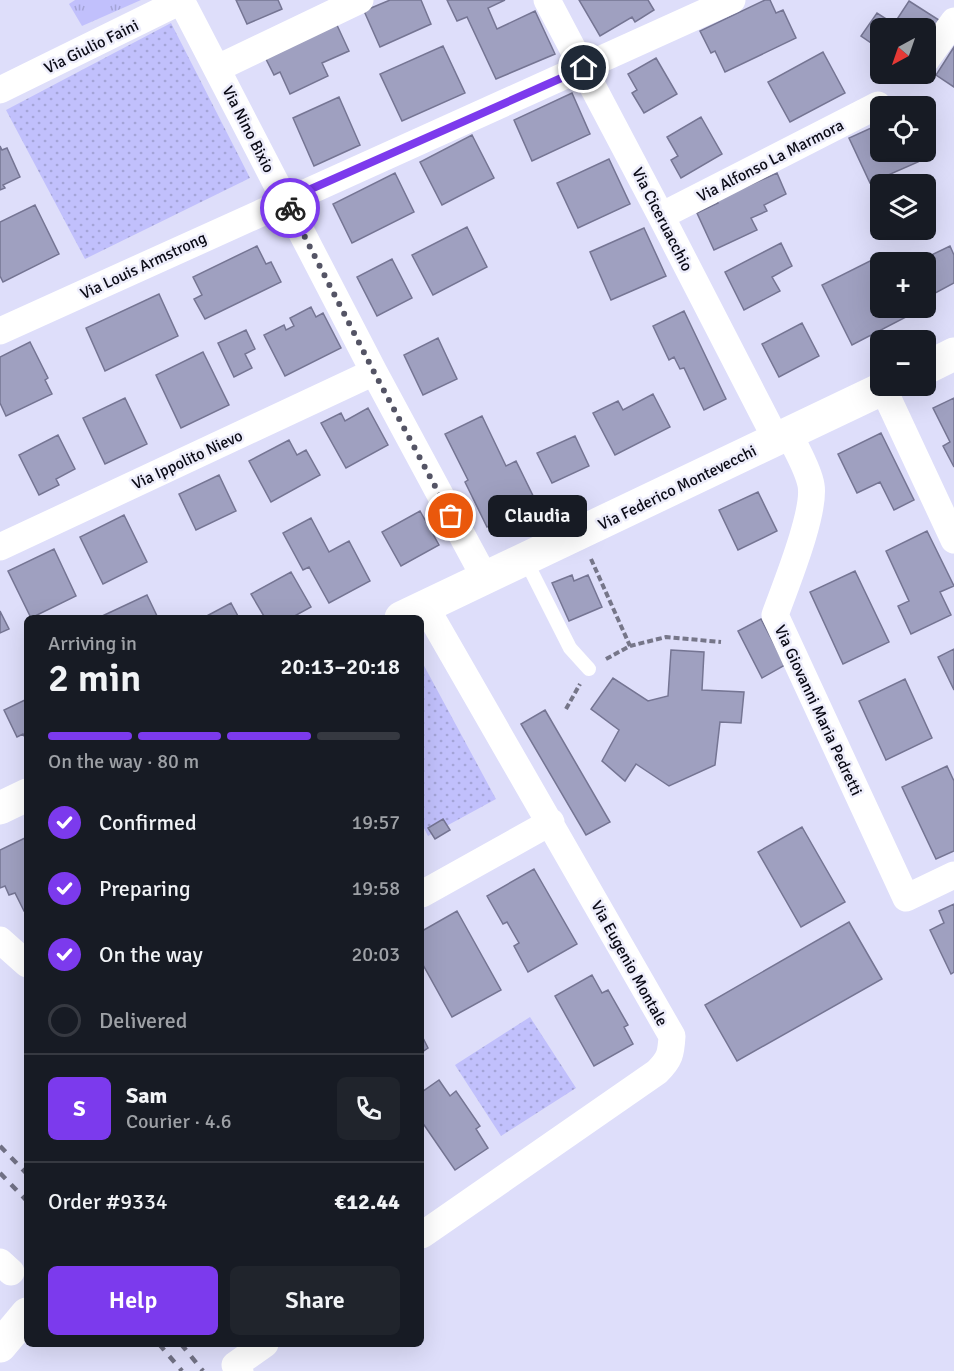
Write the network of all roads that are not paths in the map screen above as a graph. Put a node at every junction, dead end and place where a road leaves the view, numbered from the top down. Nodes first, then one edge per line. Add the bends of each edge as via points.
1 (360, 0) edge
2 (547, 0) edge
3 (732, 0) edge
4 (181, 1) edge
5 (954, 21) edge
6 (936, 46) edge
7 (218, 68) junction
8 (584, 68) junction
9 (0, 90) edge
10 (870, 109) edge
11 (286, 200) junction
12 (662, 216) junction
13 (0, 331) edge
14 (954, 354) edge
15 (936, 363) edge
16 (374, 372) junction
17 (870, 394) edge
18 (889, 396) edge
19 (782, 436) junction
20 (954, 540) edge
21 (0, 547) edge
22 (525, 559) junction
23 (485, 578) junction
24 (413, 612) edge
25 (424, 629) edge
26 (589, 669) road end
27 (24, 796) edge
28 (0, 808) edge
29 (551, 822) junction
30 (954, 875) edge
31 (424, 893) edge
32 (0, 940) edge
33 (24, 961) edge
34 (424, 1234) edge
35 (24, 1318) edge
36 (0, 1346) edge
37 (262, 1347) edge
38 (238, 1368) edge

1 - 7 street
2 - 8 street, Via Ciceruacchio
3 - 8 street, Via Louis Armstrong
4 - 7 street, Via Nino Bixio
4 - 9 street, Via Giulio Faini
5 - 6 street
7 - 11 street, Via Nino Bixio
8 - 11 street, Via Louis Armstrong
8 - 12 street, Via Ciceruacchio
10 - 12 street, Via Alfonso La Marmora
11 - 13 street, Via Louis Armstrong
11 - 16 street, Via Nino Bixio
12 - 19 street, Via Ciceruacchio
14 - 15 street
16 - 21 street, Via Ippolito Nievo
16 - 23 street, Via Nino Bixio
17 - 19 street, Via Federico Montevecchi
18 - 20 street
19 - 22 street, Via Federico Montevecchi
19 - 30 street, Via Giovanni Maria Pedretti via 811,484 812,498 775,615 906,898
22 - 23 street, Via Federico Montevecchi
22 - 26 lane via 570,648
23 - 24 street, Via Federico Montevecchi
25 - 29 street, Via Eugenio Montale
27 - 28 street
29 - 31 street
29 - 34 street, Via Eugenio Montale via 672,1036 668,1061
32 - 33 street
35 - 36 street
37 - 38 street

